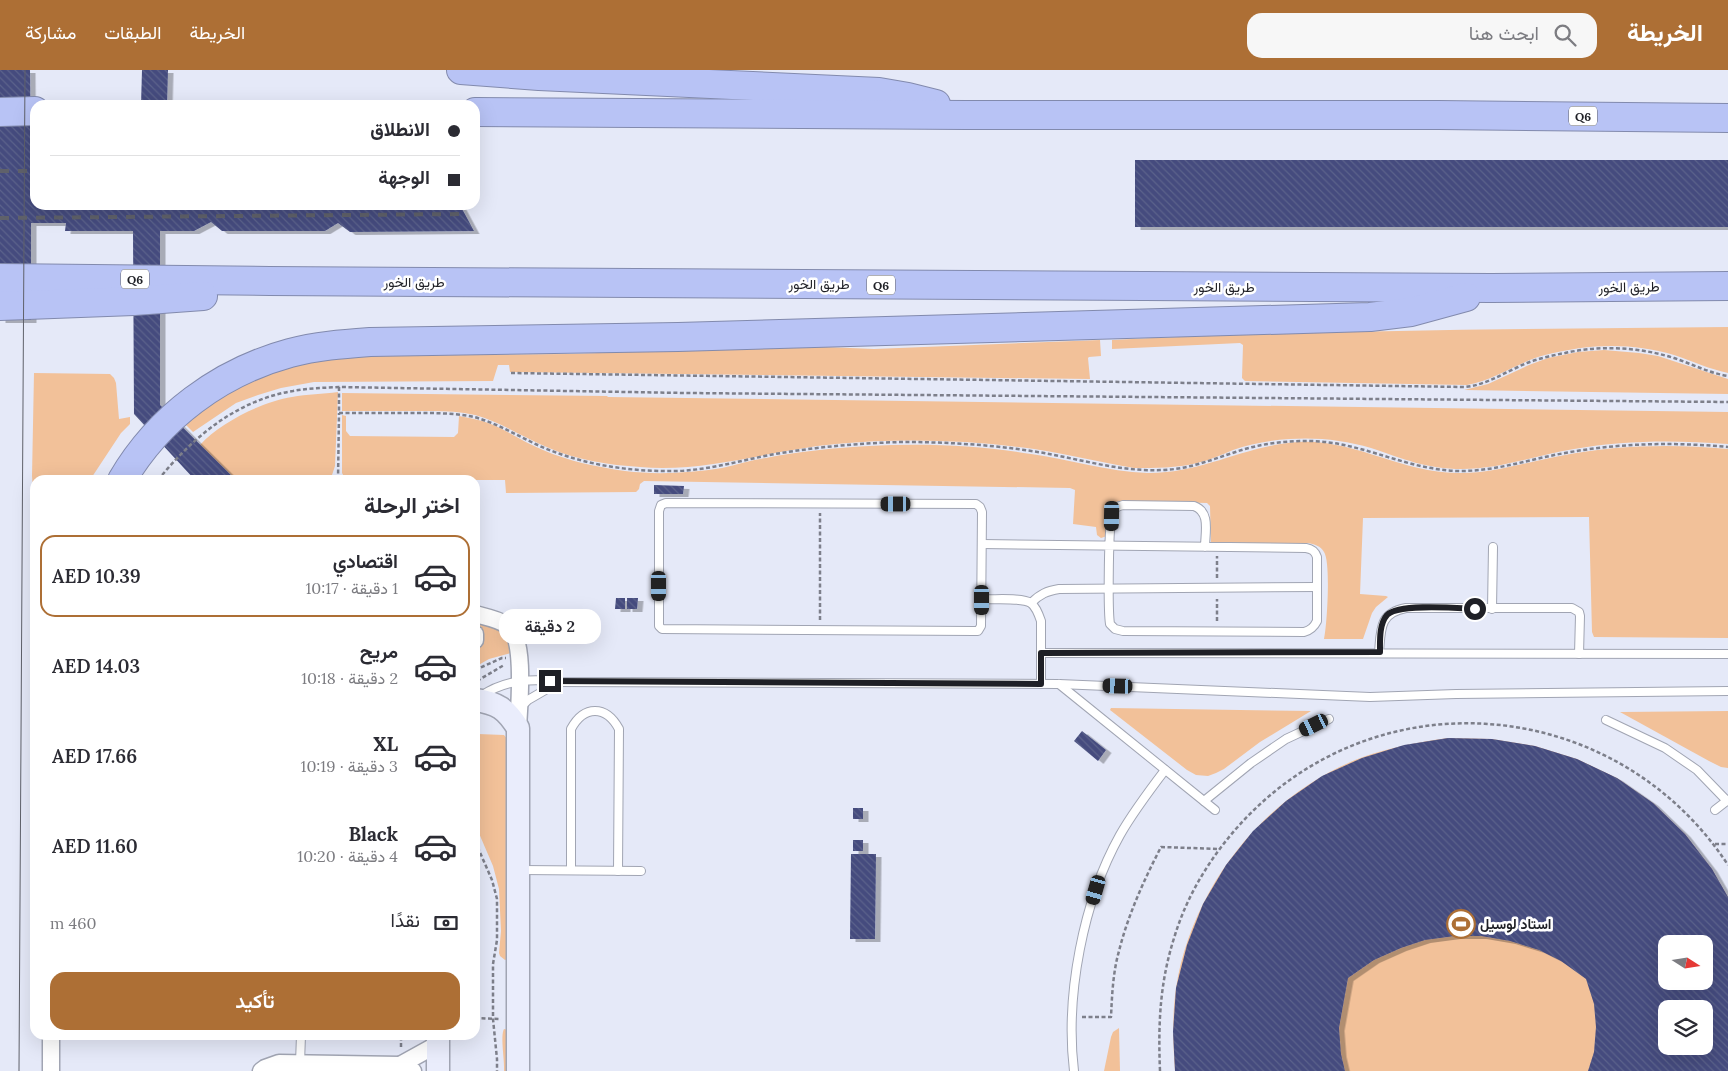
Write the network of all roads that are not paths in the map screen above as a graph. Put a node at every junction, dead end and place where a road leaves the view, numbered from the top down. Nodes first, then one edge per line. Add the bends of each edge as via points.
1 (461, 70) edge
2 (30, 111) edge
3 (0, 112) edge
4 (480, 112) edge
5 (965, 115) junction
6 (1728, 118) edge
7 (0, 278) edge
8 (270, 281) junction
9 (1728, 286) edge
10 (1491, 288) junction
11 (0, 306) edge
12 (125, 475) edge
13 (982, 544) junction
14 (1111, 547) junction
15 (1205, 547) junction
16 (1493, 548) dead end
17 (1318, 587) junction
18 (1109, 589) junction
19 (982, 600) junction
20 (1031, 603) junction
21 (1492, 609) junction
22 (480, 616) edge
23 (1380, 652) junction
24 (1041, 653) junction
25 (1579, 654) junction
26 (1728, 654) edge
27 (519, 682) junction
28 (559, 682) junction
29 (1041, 684) junction
30 (1059, 684) junction
31 (1728, 692) edge
32 (480, 697) edge
33 (480, 701) edge
34 (518, 719) junction
35 (1328, 719) dead end
36 (1606, 720) dead end
37 (1165, 770) junction
38 (1204, 801) junction
39 (1727, 801) edge
40 (1215, 810) dead end
41 (1715, 810) dead end
42 (519, 870) junction
43 (572, 870) junction
44 (618, 871) junction
45 (641, 871) dead end
46 (52, 1040) edge
47 (301, 1040) edge
48 (437, 1040) edge
49 (438, 1040) edge
50 (300, 1063) junction
51 (407, 1068) edge
52 (51, 1071) edge
53 (261, 1071) edge
54 (438, 1071) edge
55 (518, 1071) edge
56 (1074, 1071) edge

1 - 5 highway via 879,92 928,102
2 - 3 highway
4 - 5 highway, Q6
5 - 6 highway, Q6
7 - 8 highway, طريق الخور / Q6
8 - 10 highway, طريق الخور / Q6
8 - 11 highway via 210,295
9 - 10 highway, طريق الخور / Q6
10 - 12 highway via 1428,308 1370,317 678,337 370,342 329,346 254,365 219,382 186,404 158,431 142,448
13 - 14 lane
13 - 19 lane
13 - 19 lane via 982,512 972,503 666,503 661,504 659,512 659,626 662,629 975,631 982,626
14 - 15 lane
14 - 15 lane via 1113,511 1123,505 1194,506 1204,511
14 - 18 lane
15 - 17 lane via 1311,549 1317,557
16 - 21 lane
17 - 18 lane
17 - 18 lane via 1317,621 1311,630 1304,632 1123,631 1110,624
18 - 20 lane via 1053,590
19 - 20 lane
20 - 24 lane via 1041,620
21 - 23 lane via 1395,610 1386,616 1381,628
21 - 25 lane via 1576,610 1580,616
22 - 27 street via 509,626 516,639 520,659
23 - 24 lane
23 - 25 lane
24 - 29 lane
25 - 26 lane
27 - 28 lane
27 - 32 lane via 496,686
27 - 34 street
28 - 29 lane
28 - 34 lane via 528,700
29 - 30 lane
30 - 31 lane via 1370,697
30 - 37 lane
33 - 34 street via 492,703
34 - 42 street
35 - 38 lane via 1286,739
36 - 39 lane via 1666,748 1697,770
37 - 38 lane
37 - 56 lane via 1120,836 1096,890 1074,988
38 - 40 lane
39 - 41 lane
42 - 43 lane
42 - 55 street
43 - 44 lane
43 - 44 lane via 571,729 583,714 597,711 606,713 619,729
44 - 45 lane
46 - 52 street
47 - 50 lane
48 - 51 street
49 - 54 street
50 - 51 street
50 - 53 street via 279,1063

